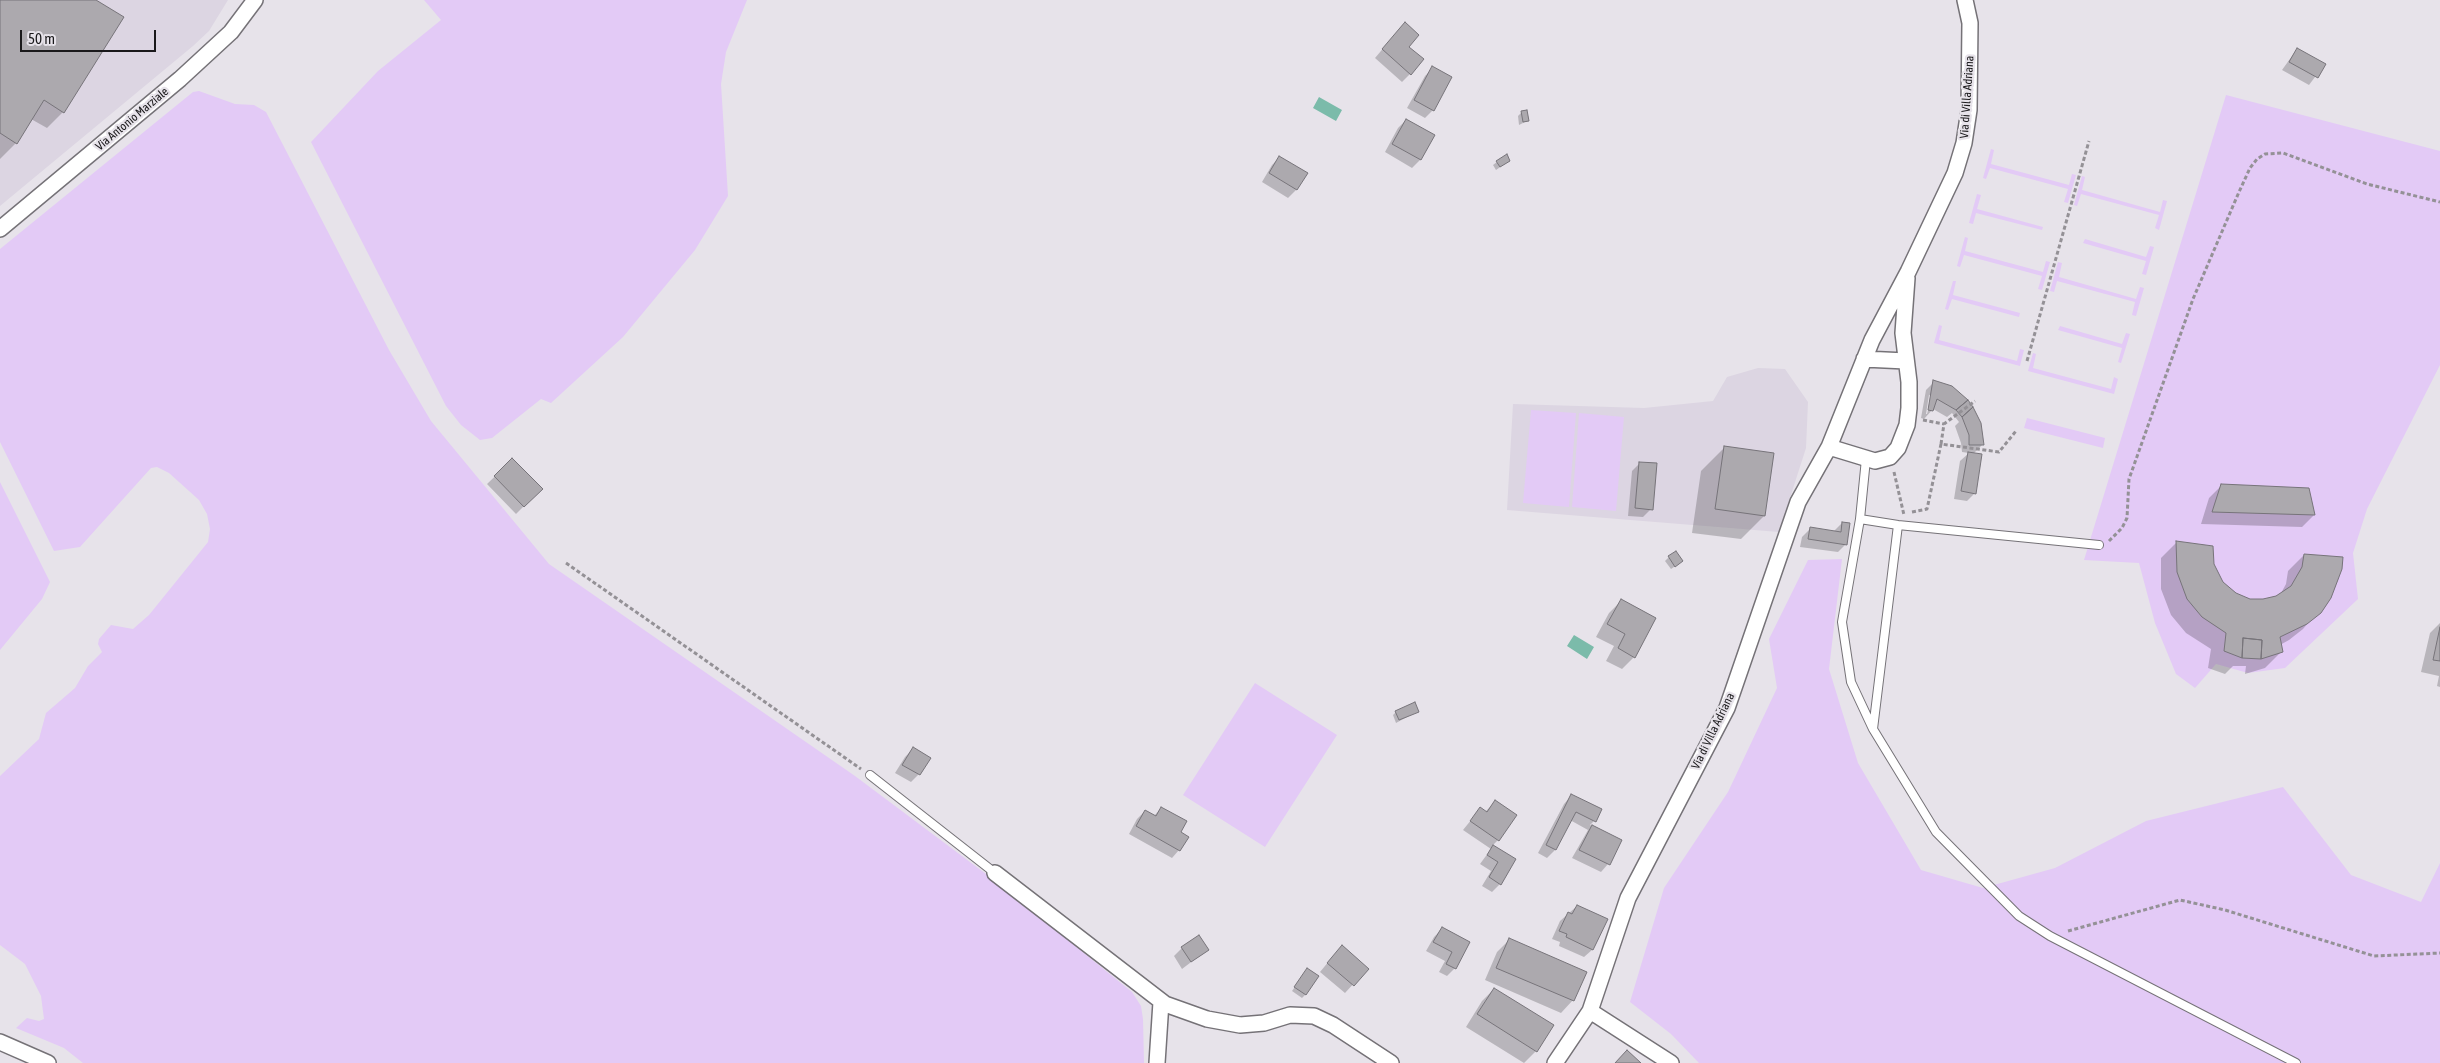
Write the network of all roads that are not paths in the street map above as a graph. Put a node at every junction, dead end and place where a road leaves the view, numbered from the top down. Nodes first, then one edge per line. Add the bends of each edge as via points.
1 (255, 0) edge
2 (1965, 0) edge
3 (0, 229) edge
4 (1908, 272) junction
5 (1864, 359) junction
6 (1906, 361) junction
7 (1829, 447) junction
8 (1866, 458) junction
9 (1860, 519) junction
10 (1898, 525) junction
11 (2099, 545) road end
12 (1873, 729) junction
13 (870, 775) road end
14 (995, 873) joint
15 (1161, 1002) junction
16 (1590, 1011) junction
17 (0, 1042) edge
18 (48, 1063) edge
19 (1157, 1063) edge
20 (1391, 1063) edge
21 (1555, 1063) edge
22 (1672, 1063) edge
23 (2296, 1063) edge

1 - 3 street, Via Antonio Marziale via 232,32 180,79
2 - 4 street, Via di Villa Adriana via 1970,17 1971,56 1964,143 1951,183
4 - 5 street, Via di Villa Adriana
4 - 6 street, Via di Villa Adriana via 1903,328
5 - 6 street
5 - 7 street, Via di Villa Adriana
6 - 8 street, Via di Villa Adriana via 1908,417 1898,448 1890,457 1877,461
7 - 8 street
7 - 16 street, Via di Villa Adriana via 1798,502 1727,708 1628,898
8 - 9 lane
9 - 10 lane
9 - 12 lane via 1842,622 1851,682
10 - 11 lane
10 - 12 lane
12 - 23 lane via 1936,832 2019,916 2050,936
13 - 14 lane
14 - 15 street
15 - 19 street
15 - 20 street via 1207,1019 1240,1025 1264,1023 1290,1015 1314,1016
16 - 21 street, Via di Villa Adriana
16 - 22 street
17 - 18 street

